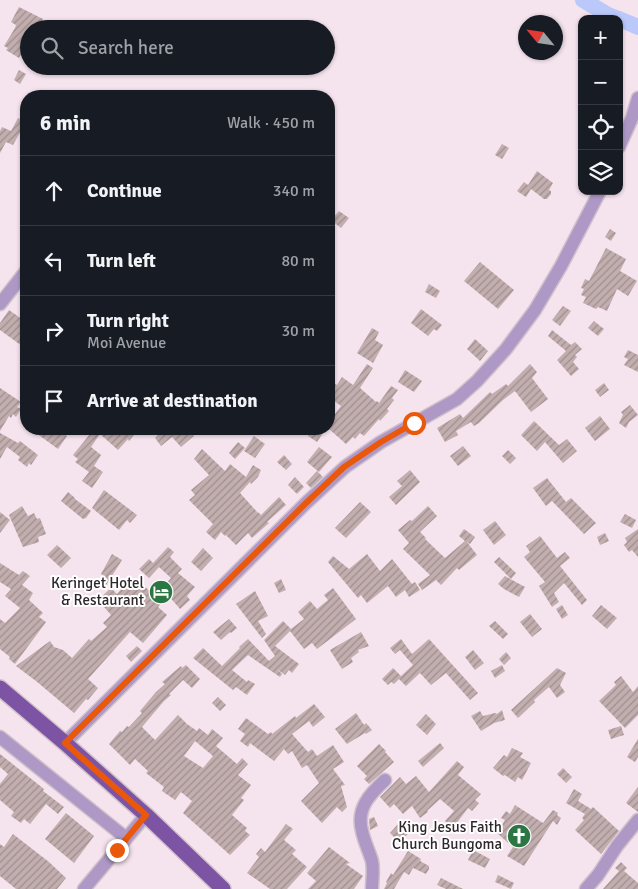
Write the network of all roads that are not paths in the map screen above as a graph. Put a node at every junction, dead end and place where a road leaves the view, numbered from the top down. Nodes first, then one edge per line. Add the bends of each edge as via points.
1 (638, 98) edge
2 (623, 137) edge
3 (598, 195) edge
4 (20, 279) edge
5 (0, 304) edge
6 (0, 688) edge
7 (0, 736) edge
8 (65, 743) junction
9 (385, 780) dead end
10 (146, 815) junction
11 (638, 820) edge
12 (126, 838) junction
13 (88, 888) edge
14 (223, 889) edge
15 (372, 889) edge
16 (586, 889) edge

1 - 2 street
3 - 8 street via 534,310 506,349 477,380 457,399 344,467
4 - 5 street
6 - 8 main road
7 - 12 street
8 - 10 main road
9 - 15 street via 369,795 361,818 361,830 373,863
10 - 12 street
10 - 14 main road
11 - 16 street
12 - 13 street

